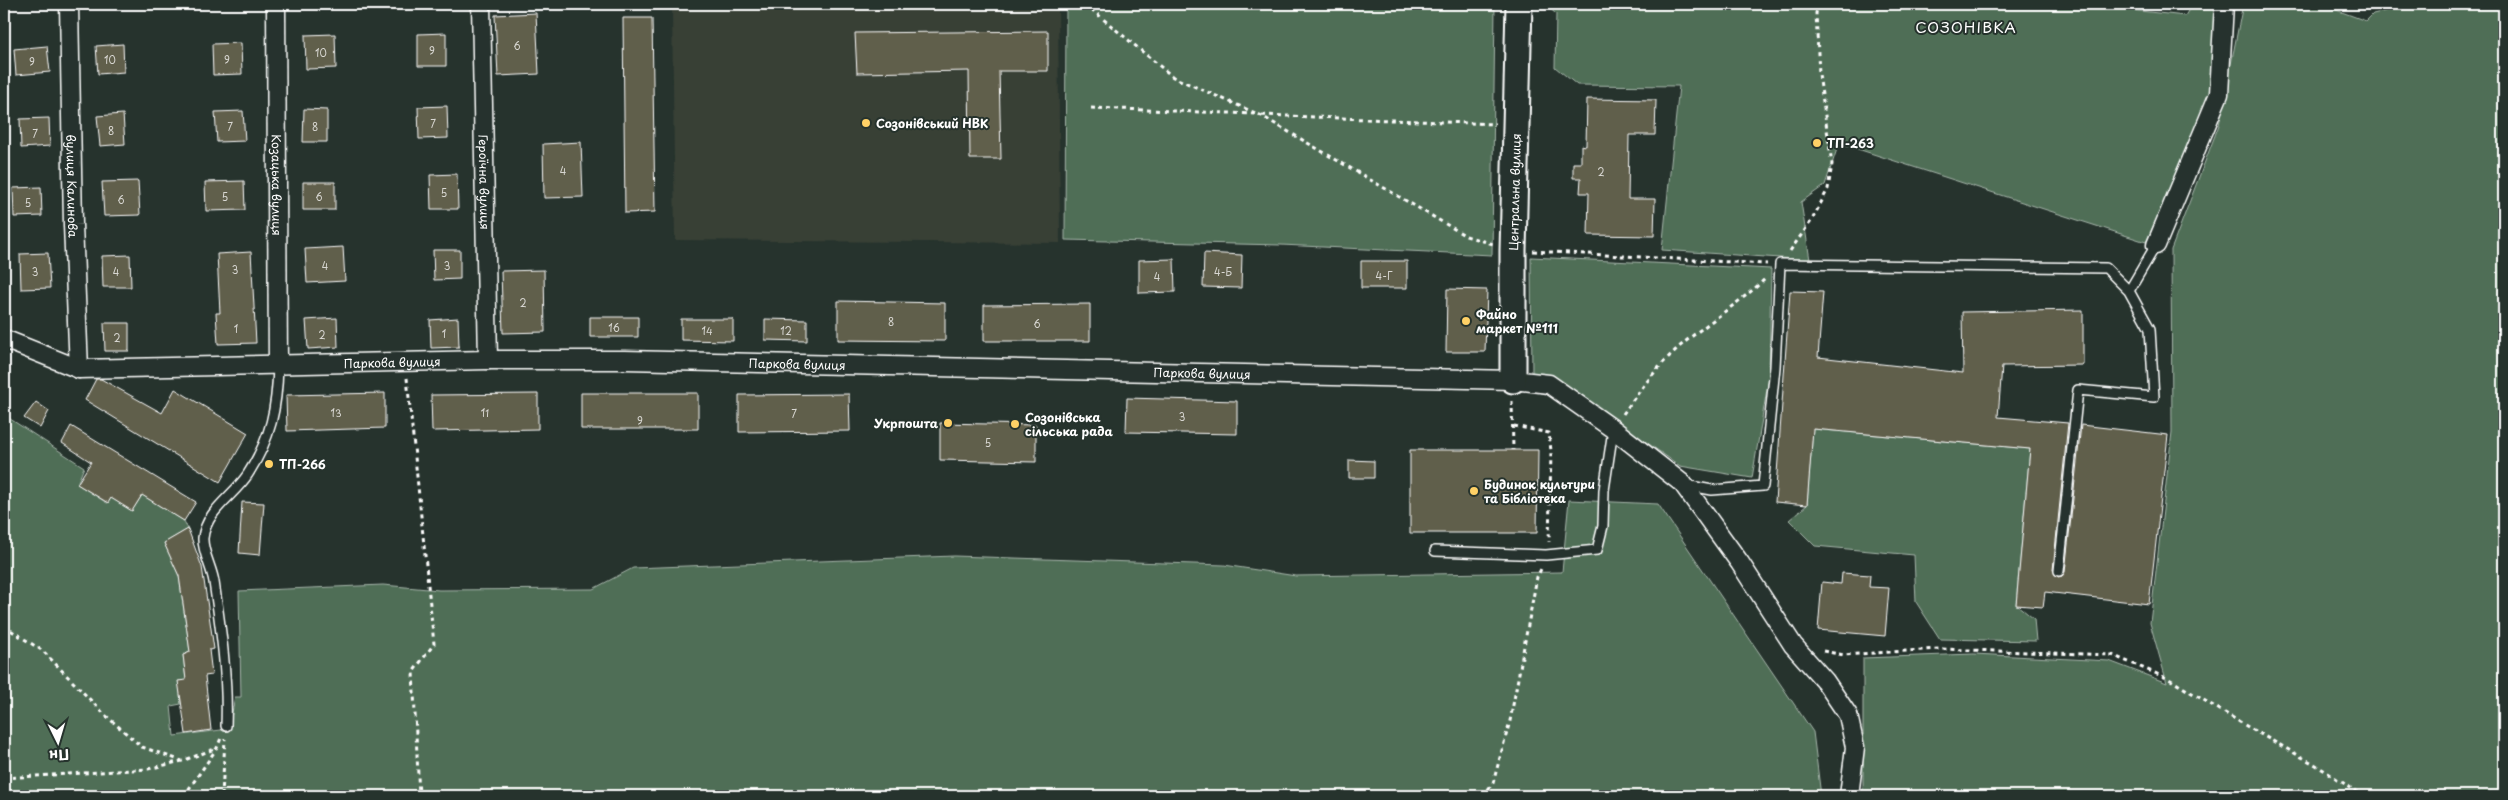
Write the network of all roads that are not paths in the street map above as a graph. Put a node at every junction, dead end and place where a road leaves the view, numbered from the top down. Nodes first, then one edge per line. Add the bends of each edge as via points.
1 (69, 4) edge
2 (276, 4) edge
3 (481, 4) edge
4 (1519, 4) edge
5 (2224, 4) edge
6 (2156, 245) joint
7 (2129, 291) junction
8 (4, 339) edge
9 (488, 360) junction
10 (278, 366) junction
11 (79, 369) junction
12 (1513, 380) junction
13 (1614, 429) junction
14 (1683, 484) junction
15 (1435, 551) dead end
16 (2059, 571) dead end
17 (226, 726) road end
18 (1849, 796) edge

1 - 11 street, вулиця Калинова
2 - 10 street, Козацька вулиця
3 - 9 street, Героїчна вулиця
4 - 12 street, Центральна вулиця
5 - 6 street via 2219,94
6 - 7 lane
7 - 14 lane via 2106,268 1780,264 1775,367 1762,486 1712,490
7 - 16 lane via 2150,329 2154,396 2078,390
8 - 11 street
9 - 10 street, Паркова вулиця
9 - 12 street, Паркова вулиця via 625,360
10 - 11 street, Паркова вулиця
10 - 17 lane via 278,398 271,429 248,475 211,514 203,539 223,640
12 - 13 street, Паркова вулиця via 1549,384
13 - 14 street, Паркова вулиця
13 - 15 lane via 1604,490 1603,526 1597,550 1546,555
14 - 18 street, Паркова вулиця via 1793,645 1848,715 1854,747

